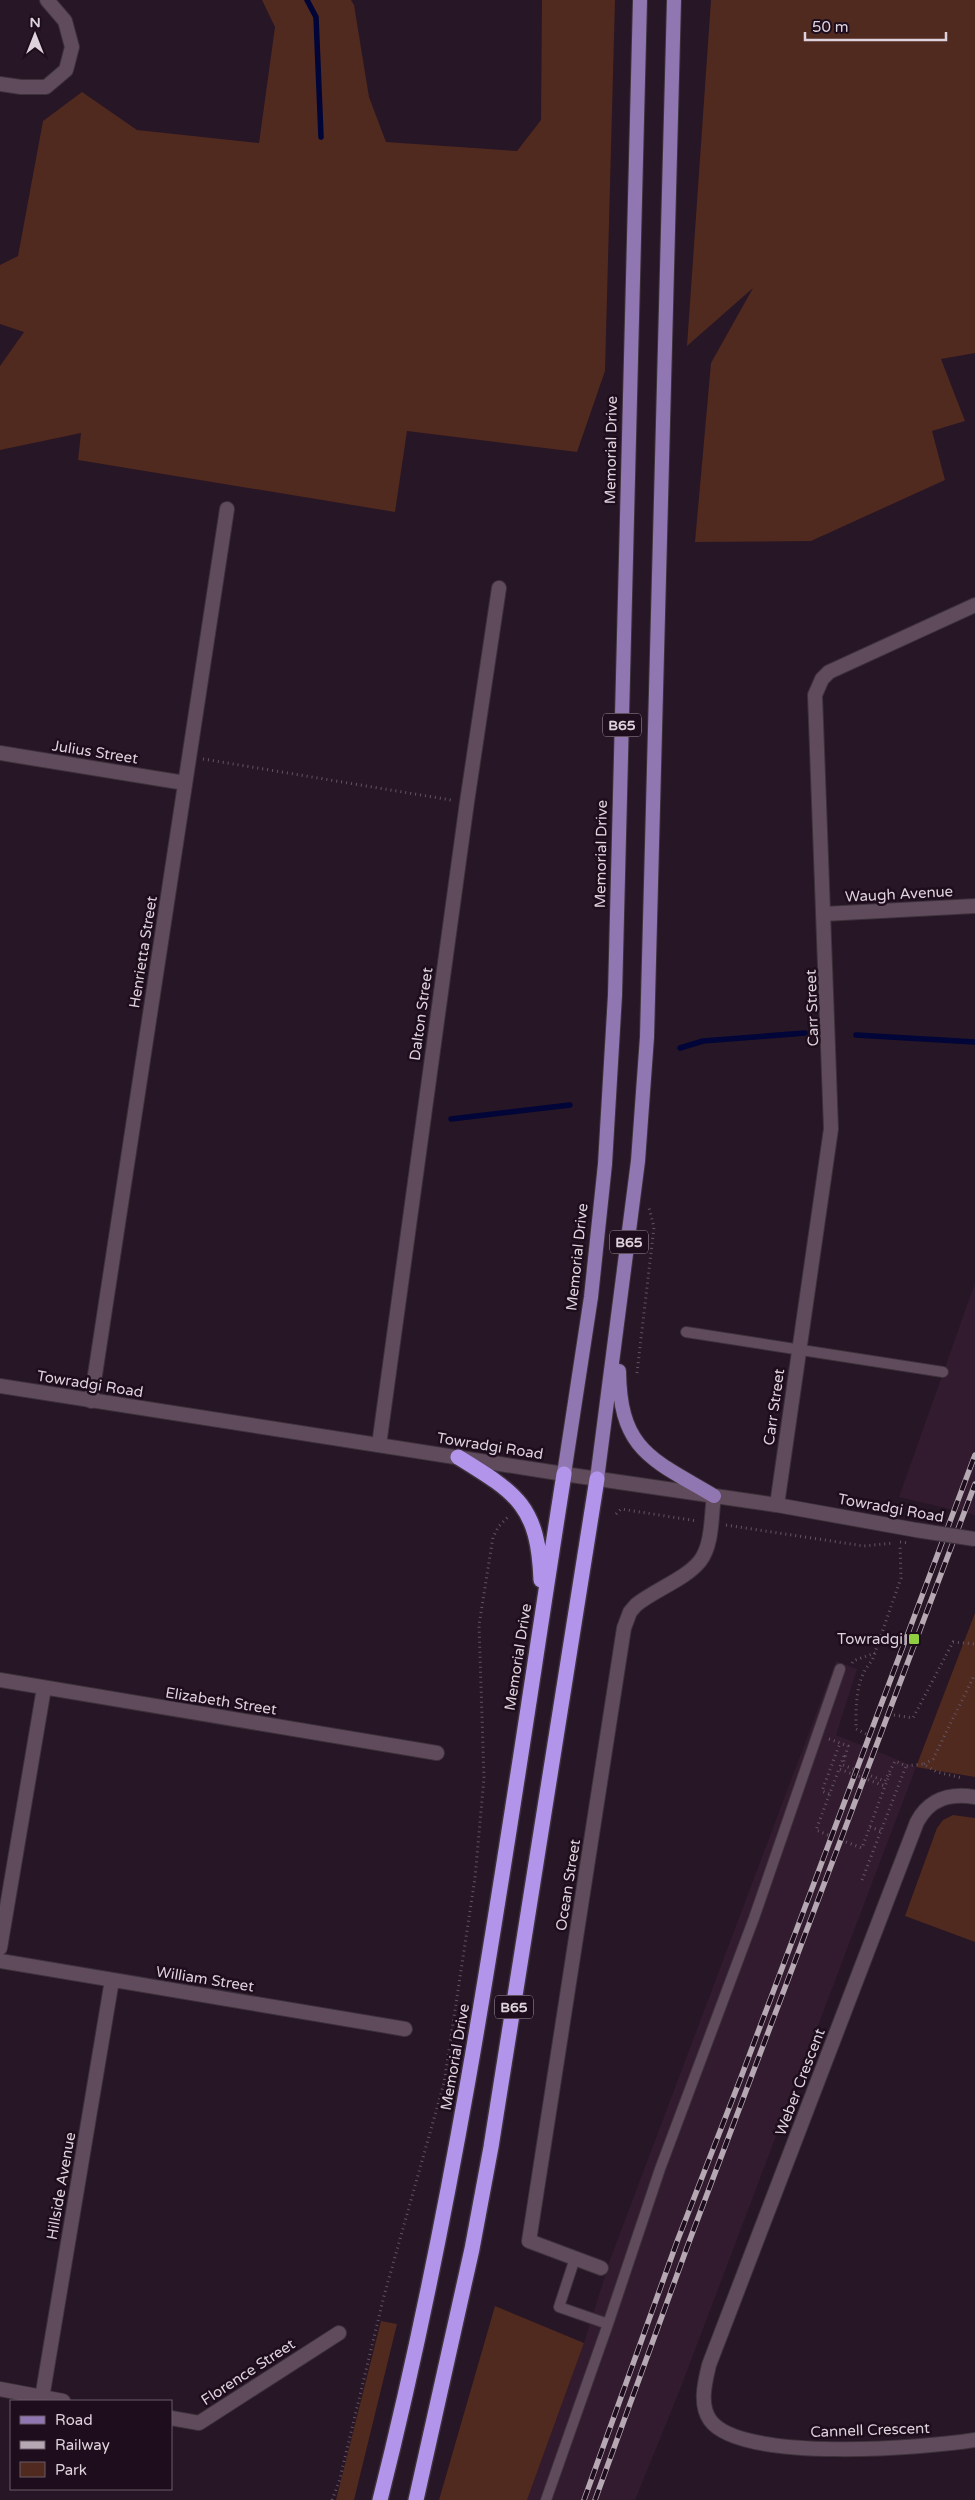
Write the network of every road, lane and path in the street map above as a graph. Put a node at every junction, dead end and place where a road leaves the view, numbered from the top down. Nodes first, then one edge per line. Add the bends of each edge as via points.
1 (47, 0) edge
2 (640, 0) edge
3 (674, 0) edge
4 (0, 84) edge
5 (227, 509) dead end
6 (499, 588) dead end
7 (975, 605) edge
8 (0, 754) edge
9 (188, 757) junction
10 (185, 783) junction
11 (467, 802) junction
12 (975, 906) edge
13 (824, 914) junction
14 (654, 1227) dead end
15 (619, 1323) junction
16 (686, 1332) dead end
17 (799, 1350) junction
18 (943, 1372) dead end
19 (636, 1377) dead end
20 (0, 1386) edge
21 (92, 1401) junction
22 (378, 1445) junction
23 (458, 1458) junction
24 (564, 1474) junction
25 (597, 1479) junction
26 (714, 1496) junction
27 (777, 1505) junction
28 (514, 1512) dead end
29 (616, 1514) dead end
30 (710, 1523) junction
31 (975, 1539) edge
32 (541, 1624) junction
33 (975, 1644) edge
34 (840, 1670) dead end
35 (975, 1674) edge
36 (0, 1680) edge
37 (44, 1688) junction
38 (894, 1715) dead end
39 (866, 1734) dead end
40 (840, 1743) dead end
41 (437, 1753) dead end
42 (923, 1764) junction
43 (906, 1766) junction
44 (839, 1769) junction
45 (853, 1769) dead end
46 (890, 1774) junction
47 (871, 1776) dead end
48 (969, 1780) dead end
49 (885, 1786) junction
50 (829, 1794) junction
51 (975, 1797) edge
52 (870, 1826) junction
53 (881, 1831) junction
54 (828, 1835) dead end
55 (846, 1842) dead end
56 (862, 1880) dead end
57 (0, 1948) edge
58 (0, 1961) edge
59 (112, 1980) junction
60 (405, 2029) dead end
61 (575, 2258) junction
62 (601, 2268) dead end
63 (608, 2324) junction
64 (339, 2333) dead end
65 (0, 2389) edge
66 (42, 2398) junction
67 (56, 2400) edge
68 (172, 2418) edge
69 (711, 2421) joint
70 (975, 2440) edge
71 (332, 2500) edge
72 (380, 2500) edge
73 (416, 2500) edge
74 (546, 2500) edge

1 - 4 street via 65,21 72,47 66,70 46,87 21,88
2 - 24 main road, Memorial Drive / B65 via 614,1005 605,1164 591,1297
3 - 15 main road, B65 via 648,1037 638,1161
5 - 9 street, Henrietta Street
6 - 11 street, Dalton Street
7 - 13 street, Carr Street via 838,667 829,672 818,687 814,715
8 - 10 street, Julius Street
9 - 10 street, Henrietta Street
9 - 11 path
10 - 21 street, Henrietta Street
11 - 22 street, Dalton Street
12 - 13 street, Waugh Avenue
13 - 17 street, Carr Street via 831,1129
14 - 19 path
15 - 25 main road, B65
15 - 26 main road via 621,1405 629,1432 644,1453
16 - 17 lane
17 - 18 lane
17 - 27 street, Carr Street
20 - 21 street, Towradgi Road
21 - 22 street, Towradgi Road
22 - 23 street, Towradgi Road
23 - 24 street, Towradgi Road
23 - 32 highway via 506,1488 531,1520 540,1556
24 - 25 street, Towradgi Road
24 - 32 highway, Memorial Drive / B65
25 - 26 street, Towradgi Road
25 - 73 highway, B65 via 492,2138 472,2249
26 - 27 street, Towradgi Road
26 - 30 street, Ocean Street
27 - 31 street, Towradgi Road, bridge
28 - 71 path via 495,1531 479,1625 484,1778 475,1878 444,2084 384,2296
29 - 30 path via 621,1509
30 - 39 path via 864,1546 900,1542 901,1578 872,1661 864,1669 856,1702 856,1729
30 - 61 street, Ocean Street via 708,1541 700,1560 636,1605 624,1628 529,2241
32 - 72 highway, Memorial Drive / B65 via 456,2148 419,2333
33 - 38 path via 953,1642 913,1718
34 - 63 lane via 754,1918 660,2169
35 - 42 path via 933,1759
36 - 37 street, Elizabeth Street
37 - 41 street, Elizabeth Street
37 - 57 street
40 - 50 path via 822,1791
42 - 43 path
42 - 48 path via 937,1772
43 - 46 path via 895,1761
43 - 53 path
44 - 45 path, bridge via 844,1756 843,1765
44 - 49 path, bridge
44 - 50 path
46 - 47 path via 885,1781
46 - 49 path, bridge
49 - 52 path
50 - 54 path via 816,1830
51 - 69 street, Weber Crescent via 939,1799 922,1812 917,1822 709,2365 704,2393 705,2409
52 - 53 path
52 - 55 path via 862,1848
53 - 56 path
58 - 59 street, William Street
59 - 60 street, William Street
59 - 66 street, Hillside Avenue
61 - 62 street, Ocean Street
61 - 63 lane via 560,2307
63 - 74 lane
64 - 68 street, Florence Street via 199,2423
65 - 66 street
66 - 67 street
69 - 70 street, Cannell Crescent via 741,2437 810,2450

